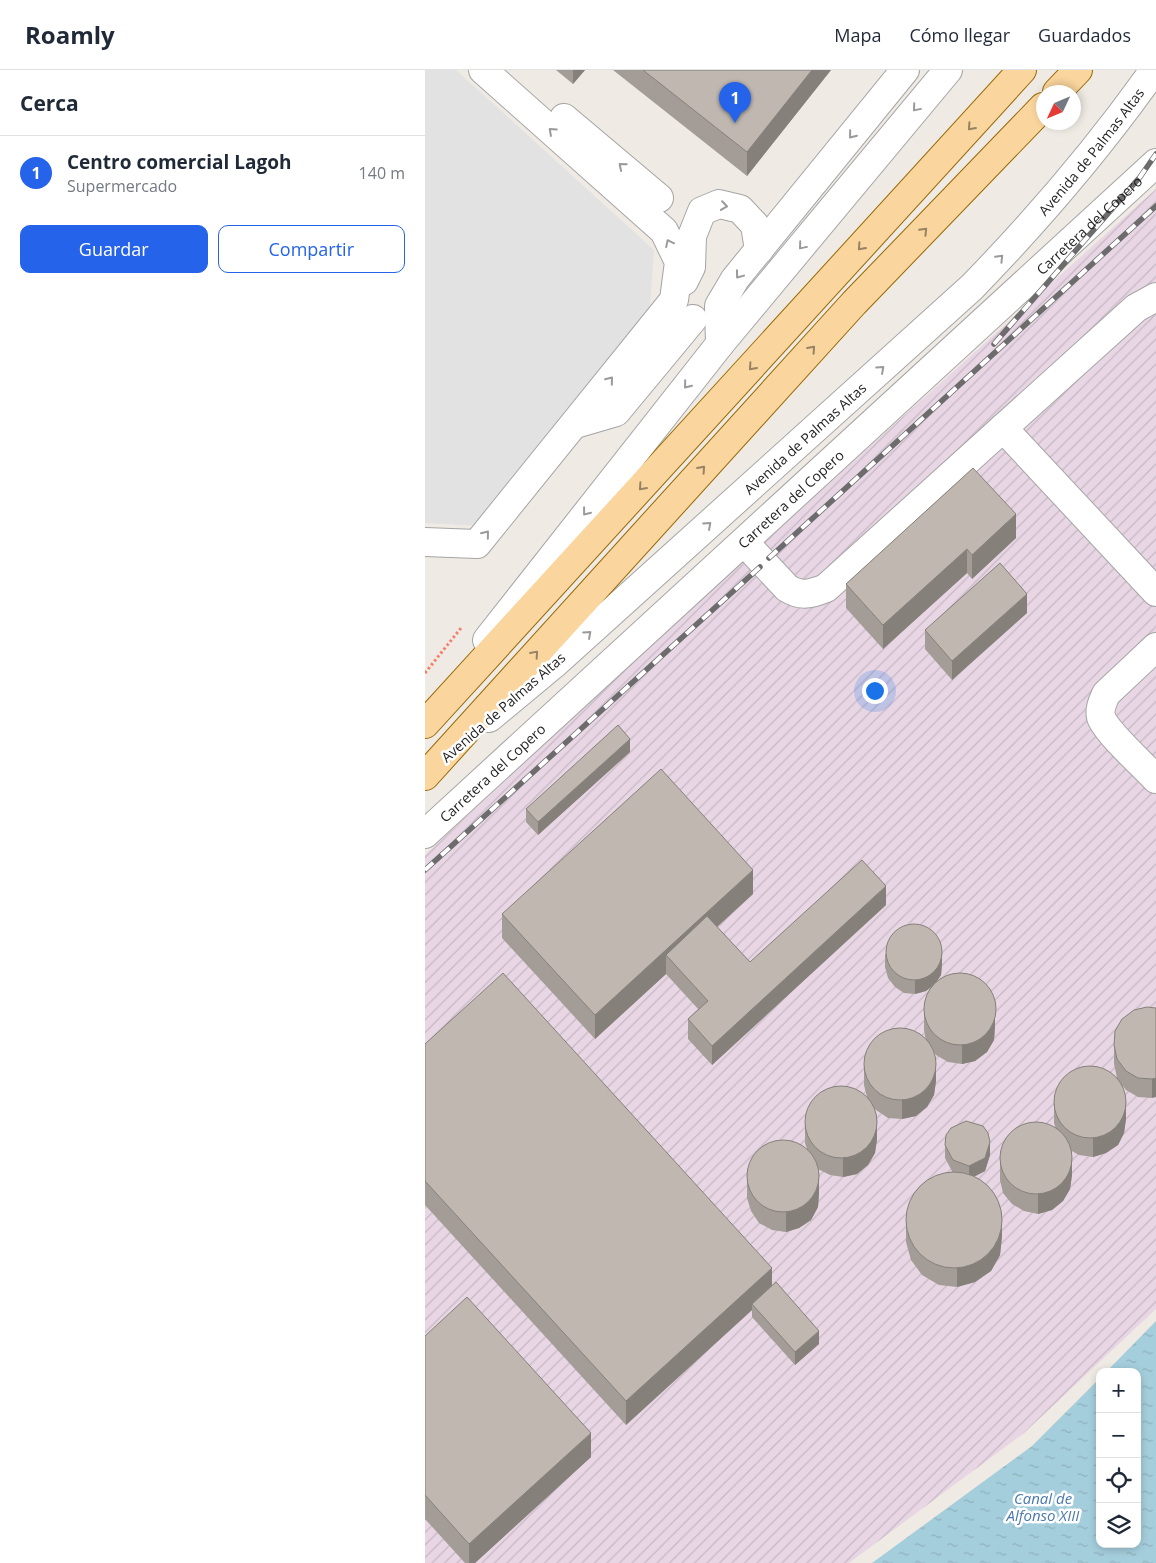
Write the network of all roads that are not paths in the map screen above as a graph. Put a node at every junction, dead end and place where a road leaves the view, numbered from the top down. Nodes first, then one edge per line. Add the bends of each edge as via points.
1 (483, 70) edge
2 (905, 70) edge
3 (948, 70) edge
4 (1021, 70) edge
5 (1078, 70) edge
6 (1154, 70) edge
7 (1064, 85) edge
8 (505, 90) junction
9 (1036, 115) edge
10 (1156, 163) edge
11 (659, 198) dead end
12 (759, 250) junction
13 (1156, 297) edge
14 (683, 310) junction
15 (720, 344) junction
16 (1003, 428) junction
17 (425, 542) edge
18 (745, 542) junction
19 (1156, 592) edge
20 (1156, 647) edge
21 (425, 722) edge
22 (456, 744) junction
23 (425, 776) edge
24 (1156, 779) edge
25 (425, 834) edge

1 - 8 street
2 -> 12 street
3 -> 15 street
4 -> 21 main road
5 - 7 main road
22 -> 6 street, Avenida de Palmas Altas via 554,664 972,288 1033,224 1117,123
11 -> 8 street via 555,110
14 -> 8 street via 679,262 664,231
22 -> 9 main road via 854,303
10 - 18 street, Carretera del Copero
14 -> 12 street via 691,267 692,236 702,211 719,204 739,209 755,225
12 -> 15 street via 735,279 719,306
13 - 16 street via 1136,308
17 -> 14 street via 477,544 575,424 617,412
15 -> 21 street
16 - 18 street via 826,588 806,595 796,594
16 - 19 street
18 - 25 street, Carretera del Copero
20 - 24 street via 1106,694 1101,704 1101,717 1109,730
22 - 23 main road, Avenida de Palmas Altas

